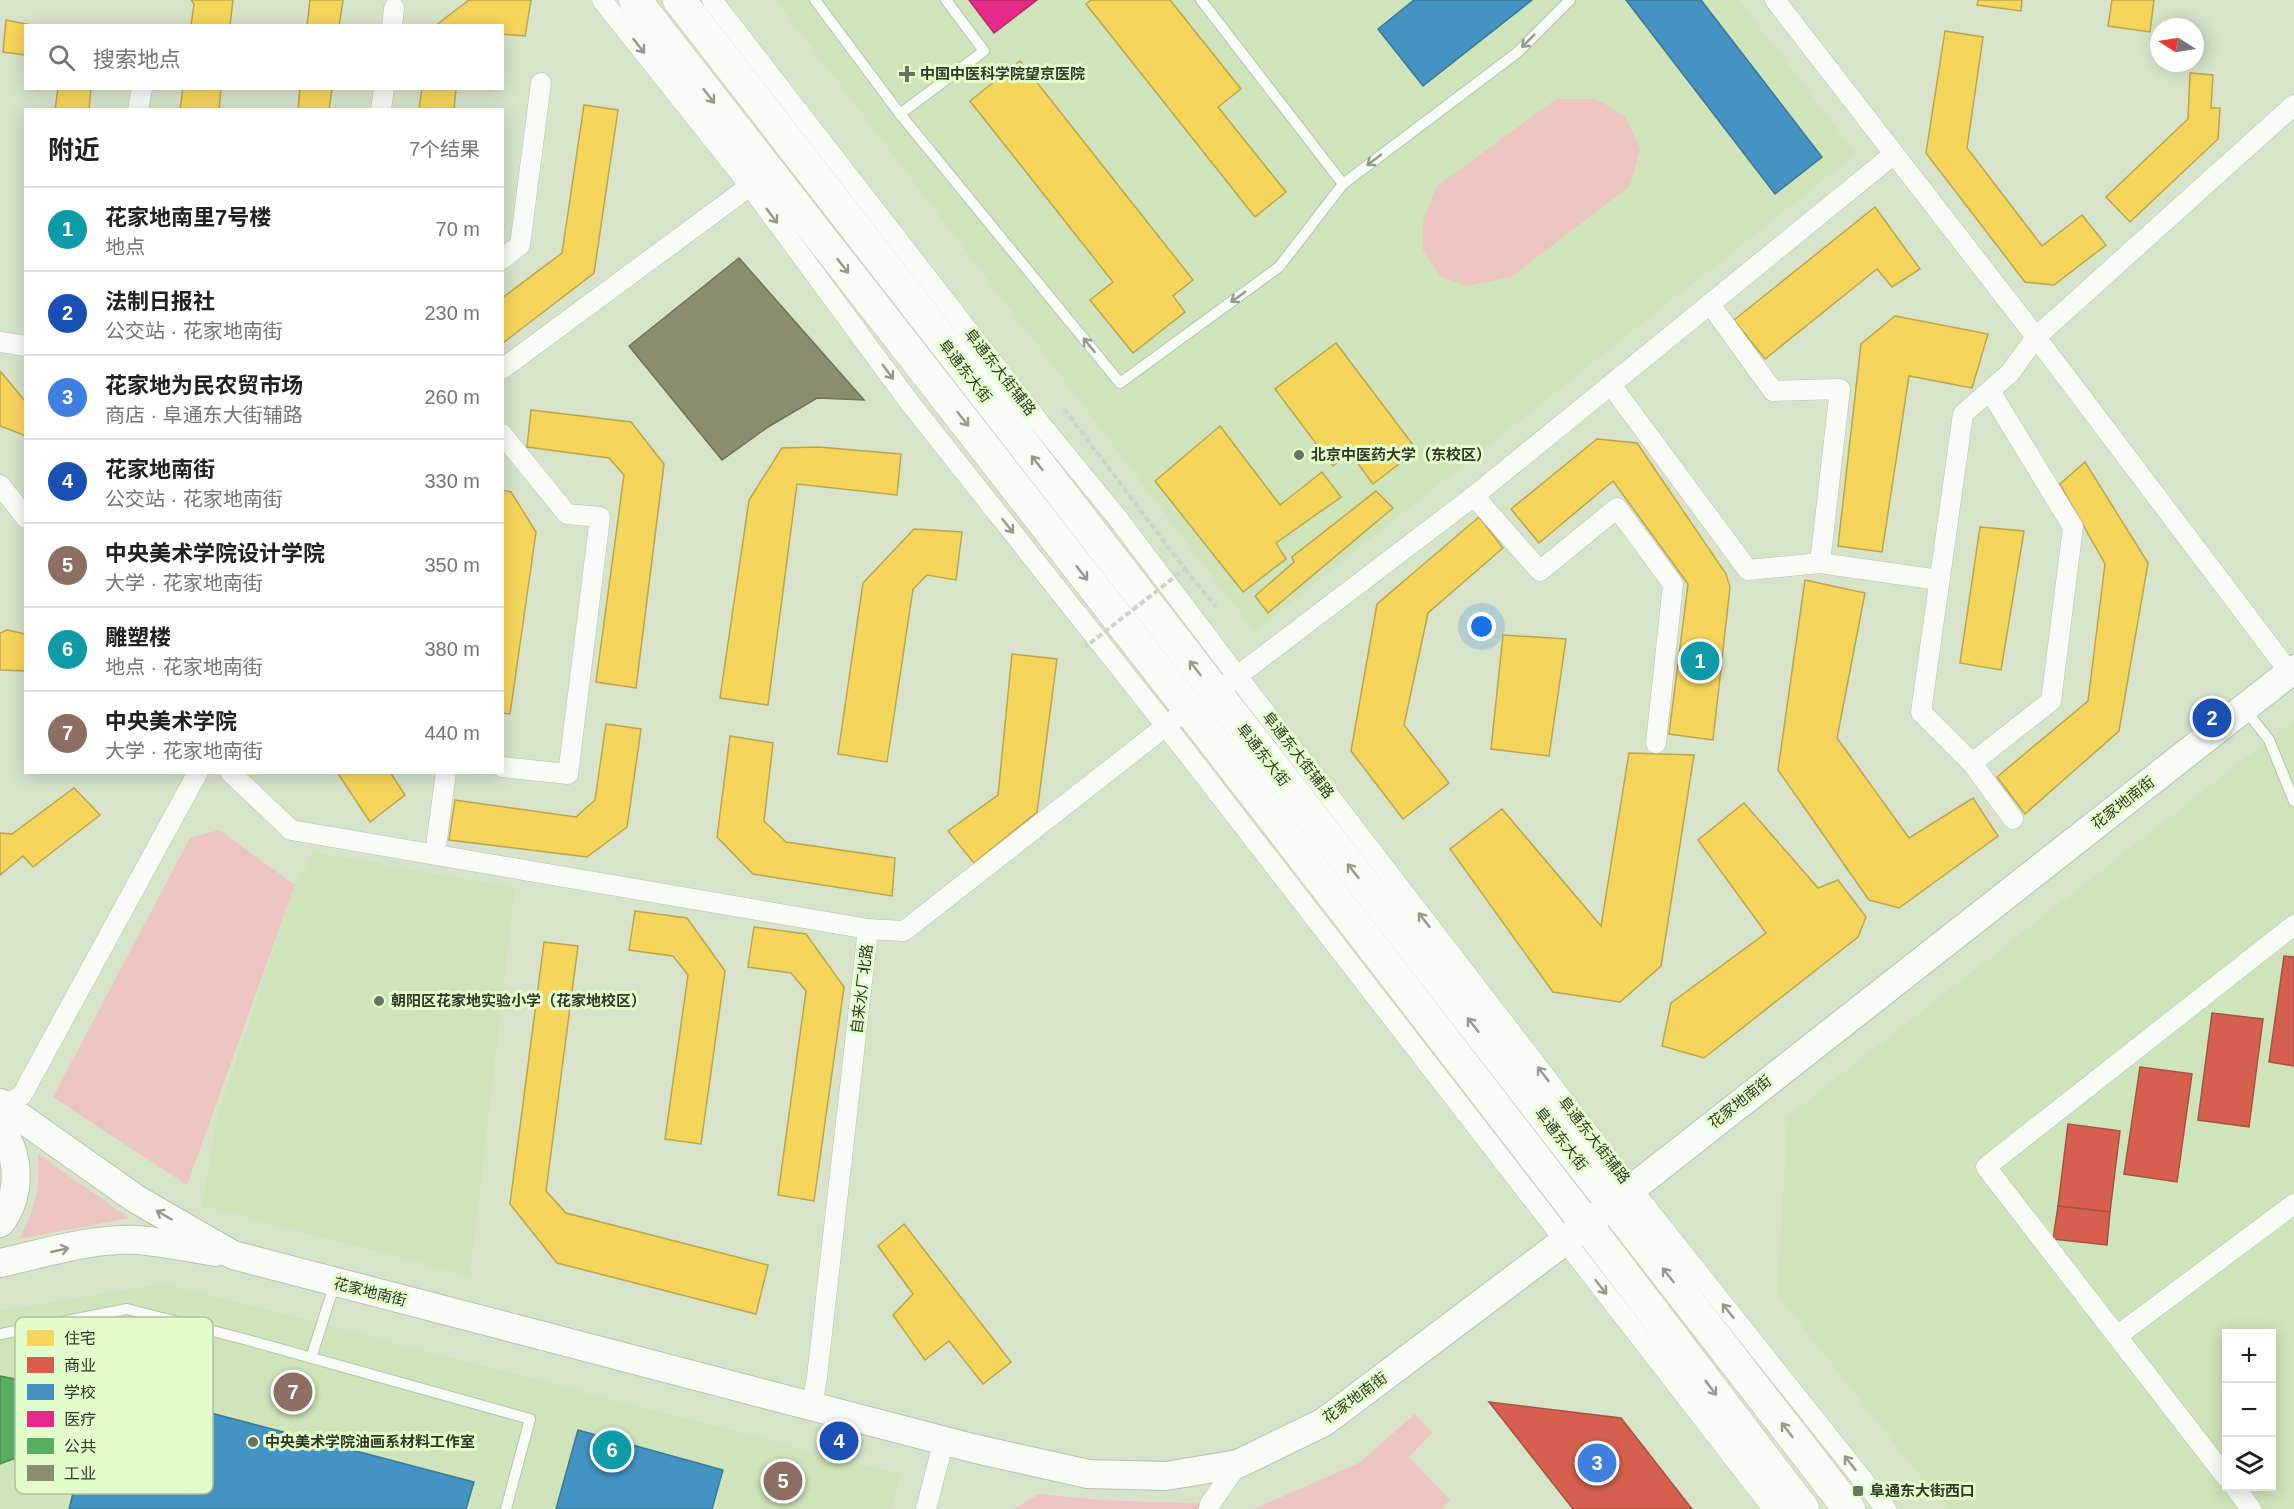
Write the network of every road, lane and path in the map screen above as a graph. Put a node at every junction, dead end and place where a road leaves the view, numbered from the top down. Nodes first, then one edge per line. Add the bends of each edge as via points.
1 (602, 0) edge
2 (634, 0) edge
3 (679, 0) edge
4 (712, 0) edge
5 (815, 0) edge
6 (946, 0) edge
7 (1201, 0) edge
8 (1570, 0) edge
9 (1775, 0) edge
10 (541, 83) dead end
11 (141, 90) edge
12 (384, 90) edge
13 (2294, 105) edge
14 (138, 108) edge
15 (381, 108) edge
16 (900, 114) junction
17 (1894, 154) junction
18 (758, 177) junction
19 (1343, 184) junction
20 (504, 257) edge
21 (1710, 304) junction
22 (2036, 337) junction
23 (0, 342) edge
24 (24, 346) edge
25 (504, 368) edge
26 (1611, 385) junction
27 (1990, 391) junction
28 (1064, 409) dead end
29 (504, 436) edge
30 (0, 485) edge
31 (1474, 496) junction
32 (24, 515) edge
33 (1820, 563) junction
34 (1185, 569) junction
35 (1939, 580) junction
36 (1216, 607) dead end
37 (1085, 647) dead end
38 (2292, 671) edge
39 (1225, 685) junction
40 (2244, 708) junction
41 (1177, 718) junction
42 (1656, 743) dead end
43 (1972, 763) junction
44 (504, 767) edge
45 (197, 774) edge
46 (233, 774) edge
47 (446, 774) edge
48 (2294, 801) edge
49 (2013, 819) dead end
50 (435, 854) junction
51 (2294, 925) edge
52 (868, 929) junction
53 (1, 1114) edge
54 (1622, 1196) junction
55 (2294, 1204) edge
56 (0, 1223) edge
57 (1576, 1232) junction
58 (233, 1255) junction
59 (1, 1263) edge
60 (335, 1283) junction
61 (86, 1317) edge
62 (157, 1317) edge
63 (15, 1331) edge
64 (213, 1332) edge
65 (0, 1334) edge
66 (2117, 1336) junction
67 (311, 1358) junction
68 (812, 1406) junction
69 (944, 1440) junction
70 (1238, 1464) junction
71 (2222, 1472) edge
72 (2238, 1491) edge
73 (506, 1509) edge
74 (926, 1509) edge
75 (1209, 1509) edge
76 (1773, 1509) edge
77 (1803, 1509) edge
78 (1849, 1509) edge
79 (1886, 1509) edge
80 (2251, 1509) edge

1 -> 18 street
2 -> 18 main road, 阜通东大街
39 -> 3 main road, 阜通东大街
4 - 39 street, 阜通东大街辅路 via 1031,413 1116,516
5 - 16 lane
6 - 16 lane via 984,51
7 - 19 lane
8 -> 19 lane via 1518,52
9 - 17 street
10 - 20 street via 520,245
11 - 14 street
12 - 15 street
13 - 22 street
19 -> 16 lane via 1280,267 1120,383
17 - 21 street
17 - 22 street
18 - 25 street
18 -> 41 main road, 阜通东大街
21 - 26 street
21 - 33 street via 1773,391 1840,389
22 - 27 street via 2010,373
22 - 38 street
23 - 24 street
26 - 31 street
26 - 33 street via 1748,570
27 - 35 street via 1963,414
27 - 43 street via 2073,527 2051,701
28 - 34 path, bridge
29 - 44 street via 567,514 600,518 568,774
30 - 32 street
31 - 39 street
31 - 42 street via 1540,571 1617,508 1666,574 1673,584
33 - 35 street
34 - 36 path
34 - 37 path, bridge
35 - 43 street via 1921,712
38 - 40 street, 花家地南街
54 -> 39 main road, 阜通东大街
40 - 48 lane via 2269,740
40 - 54 street, 花家地南街
41 - 52 street, 自来水厂北路 via 904,931
41 - 57 main road, 阜通东大街
43 - 49 street
45 - 53 street via 22,1095
46 - 50 street via 291,830
47 - 50 street
50 - 52 street
51 - 66 street via 1986,1167
52 - 68 street, 自来水厂北路
53 - 56 street via 16,1162 16,1189
58 -> 53 street, 花家地南街 via 136,1199 44,1134
54 - 57 street, 花家地南街
78 -> 54 main road, 阜通东大街
79 -> 54 street, 阜通东大街辅路
55 - 66 street
57 - 70 street, 花家地南街 via 1324,1422
57 -> 76 street
57 -> 77 main road, 阜通东大街
59 -> 58 street via 85,1244 138,1240
58 - 60 street, 花家地南街
60 - 67 lane
60 - 68 street, 花家地南街
61 - 62 lane via 127,1309
63 - 65 lane
64 - 67 lane
66 - 71 street
67 - 73 lane via 530,1419
68 - 69 street, 花家地南街
69 - 70 street, 花家地南街 via 1088,1474 1167,1476
69 - 74 street
70 - 75 street
72 - 80 street

